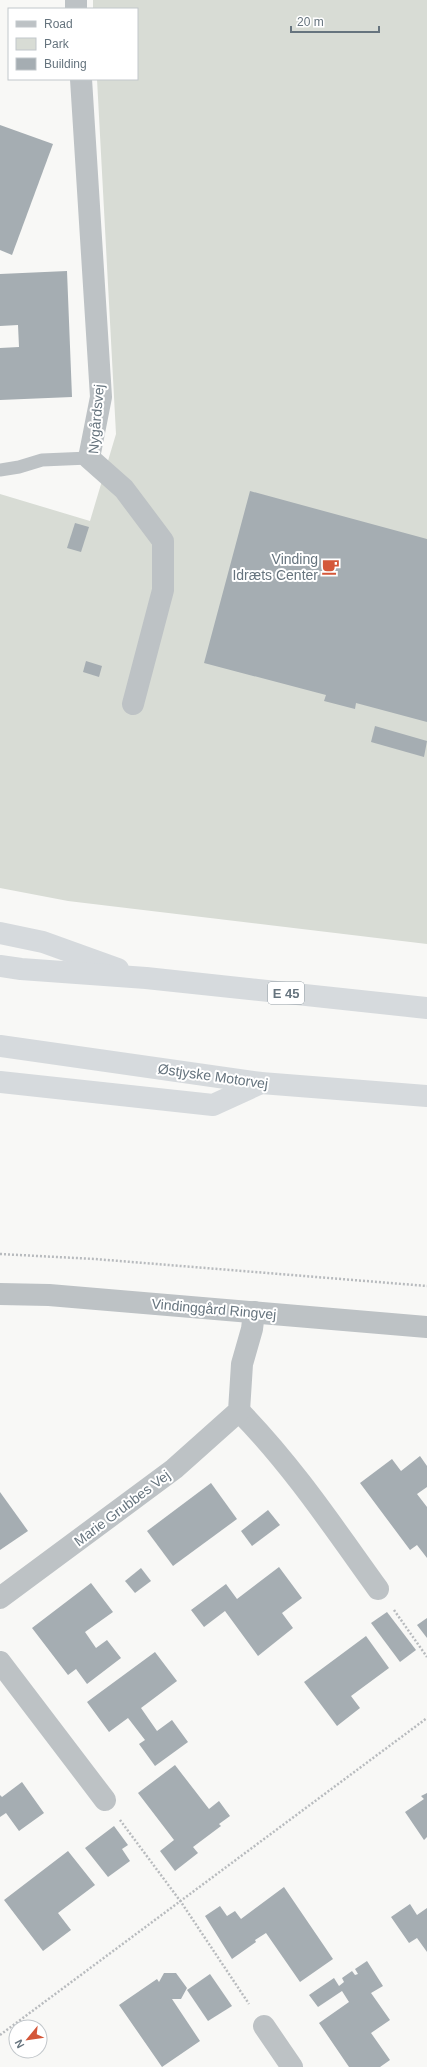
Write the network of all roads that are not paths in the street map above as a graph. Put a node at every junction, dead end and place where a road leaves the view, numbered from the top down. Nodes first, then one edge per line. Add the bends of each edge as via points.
1 (81, 80) edge
2 (89, 458) junction
3 (0, 470) edge
4 (133, 704) dead end
5 (0, 933) edge
6 (0, 966) edge
7 (146, 978) junction
8 (427, 1008) edge
9 (0, 1046) edge
10 (0, 1082) edge
11 (261, 1083) junction
12 (427, 1096) edge
13 (0, 1294) edge
14 (254, 1312) junction
15 (427, 1327) edge
16 (239, 1411) junction
17 (378, 1589) road end
18 (0, 1598) edge
19 (0, 1662) edge
20 (105, 1800) road end
21 (264, 2026) road end
22 (292, 2067) edge

1 - 2 street, Nygårdsvej via 100,397
2 - 3 lane via 42,460
2 - 4 street, Nygårdsvej via 124,489 163,541 163,590
5 - 7 highway via 43,942
6 - 7 highway, E 45
7 - 8 highway, E 45
9 - 11 highway, Østjyske Motorvej
10 - 11 highway via 213,1105
11 - 12 highway, Østjyske Motorvej
13 - 14 street, Vindinggård Ringvej via 49,1295
14 - 15 street, Vindinggård Ringvej
14 - 16 street via 242,1364
16 - 17 street via 269,1442 300,1481
16 - 18 street, Marie Grubbes Vej via 174,1469
19 - 20 street
21 - 22 street

